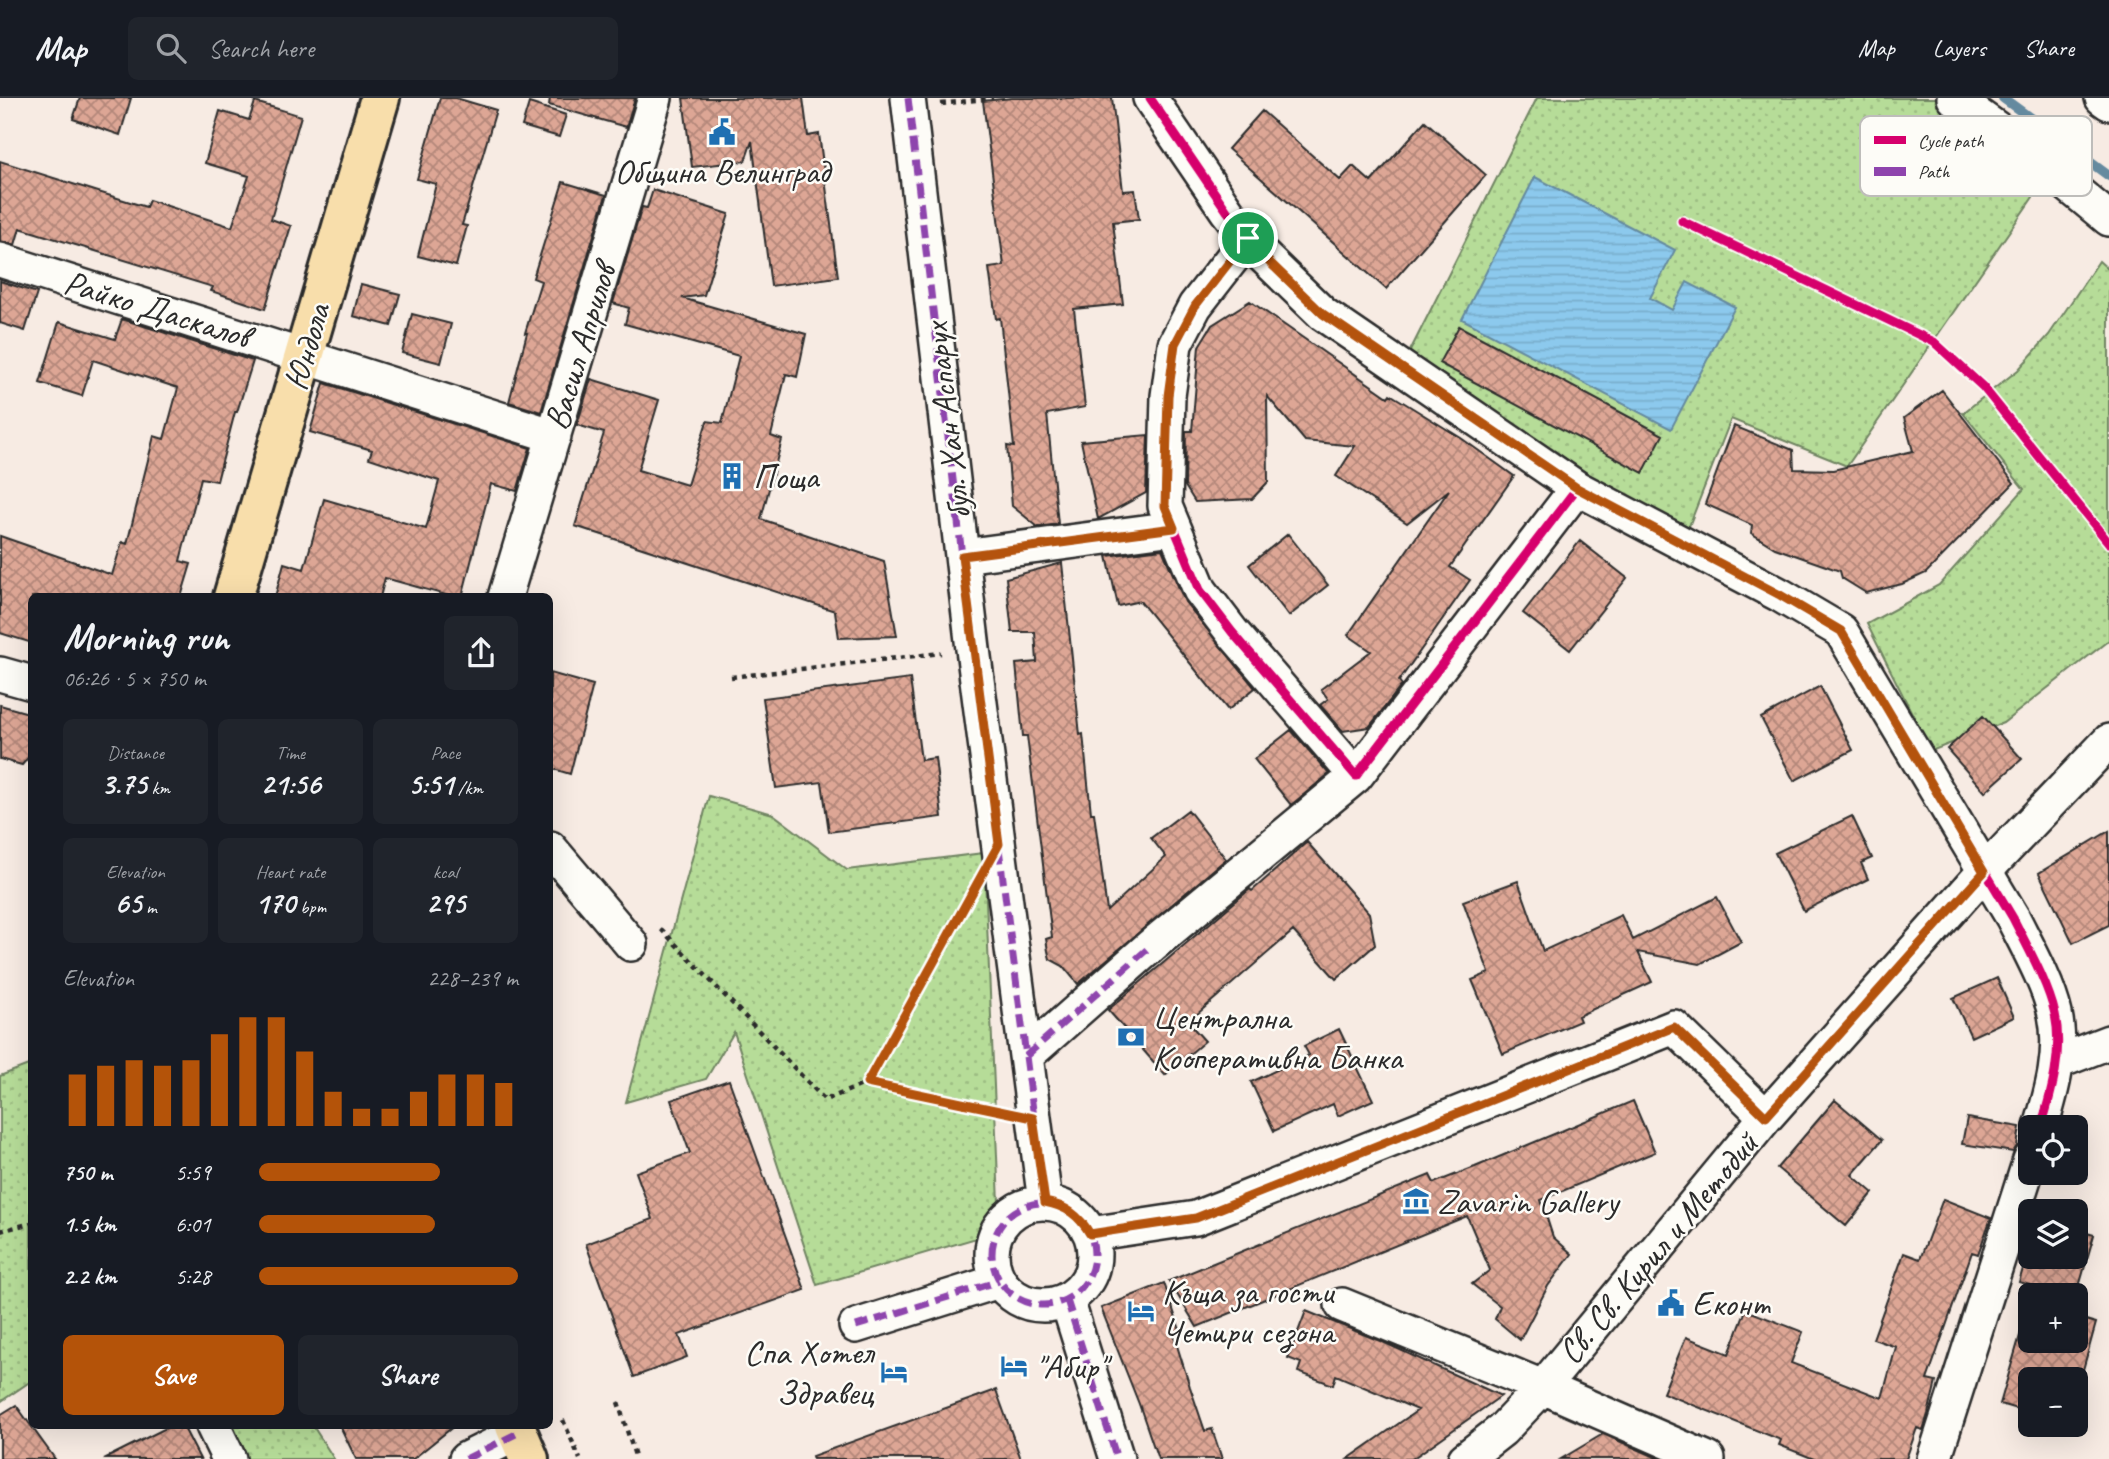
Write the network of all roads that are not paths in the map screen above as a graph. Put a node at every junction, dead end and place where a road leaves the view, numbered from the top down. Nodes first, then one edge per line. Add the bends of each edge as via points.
1 (380, 98) edge
2 (655, 98) edge
3 (1150, 98) edge
4 (1954, 98) edge
5 (2102, 98) edge
6 (909, 103) edge
7 (2109, 103) edge
8 (1979, 116) edge
9 (2081, 196) edge
10 (2109, 219) edge
11 (1248, 238) junction
12 (0, 260) edge
13 (304, 356) junction
14 (554, 436) junction
15 (1577, 488) junction
16 (1174, 528) junction
17 (962, 556) junction
18 (234, 593) edge
19 (506, 593) edge
20 (0, 674) edge
21 (28, 682) edge
22 (2109, 741) edge
23 (1356, 776) junction
24 (553, 851) edge
25 (1984, 872) junction
26 (644, 935) road end
27 (2109, 1042) edge
28 (1026, 1056) junction
29 (2057, 1062) junction
30 (2044, 1115) edge
31 (1766, 1117) junction
32 (2022, 1185) edge
33 (1045, 1202) junction
34 (1090, 1234) junction
35 (999, 1281) junction
36 (1067, 1300) junction
37 (1342, 1306) dead end
38 (856, 1326) dead end
39 (1543, 1387) junction
40 (214, 1429) edge
41 (521, 1439) edge
42 (229, 1459) edge
43 (466, 1459) edge
44 (1117, 1459) edge
45 (1465, 1459) edge
46 (1708, 1459) edge
47 (1934, 1459) edge

1 - 13 main road, Юндола
2 - 14 street, Васил Априлов
3 - 11 street
4 - 8 street
5 - 7 street
6 - 17 street, бул. Хан Аспарух
9 - 10 street
11 - 15 street via 1323,314
11 - 16 street via 1195,306 1175,344 1168,396 1165,506
12 - 13 street, Райко Даскалов
13 - 14 street, Райко Даскалов
13 - 18 main road, Юндола
14 - 19 street, Васил Априлов
15 - 23 street
15 - 25 street via 1841,631
16 - 17 street
16 - 23 street via 1200,590
17 - 28 street, бул. Хан Аспарух
20 - 21 street
22 - 25 street, Св. Св. Кирил и Методий
23 - 28 street
24 - 26 street
25 - 29 street via 2037,967 2055,1014
25 - 31 street, Св. Св. Кирил и Методий
27 - 29 street
28 - 33 street, бул. Хан Аспарух
29 - 30 street
31 - 34 street via 1674,1027 1196,1218
31 - 39 street, Св. Св. Кирил и Методий
32 - 47 street
33 - 34 street via 1072,1211
33 - 35 street via 1014,1211 995,1235 991,1251
34 - 36 street via 1094,1248 1089,1278
35 - 36 street via 1009,1293 1035,1306
35 - 38 street
36 - 44 street
37 - 39 street
39 - 45 street, Св. Св. Кирил и Методий via 1502,1430
39 - 46 street
40 - 42 street
41 - 43 street

